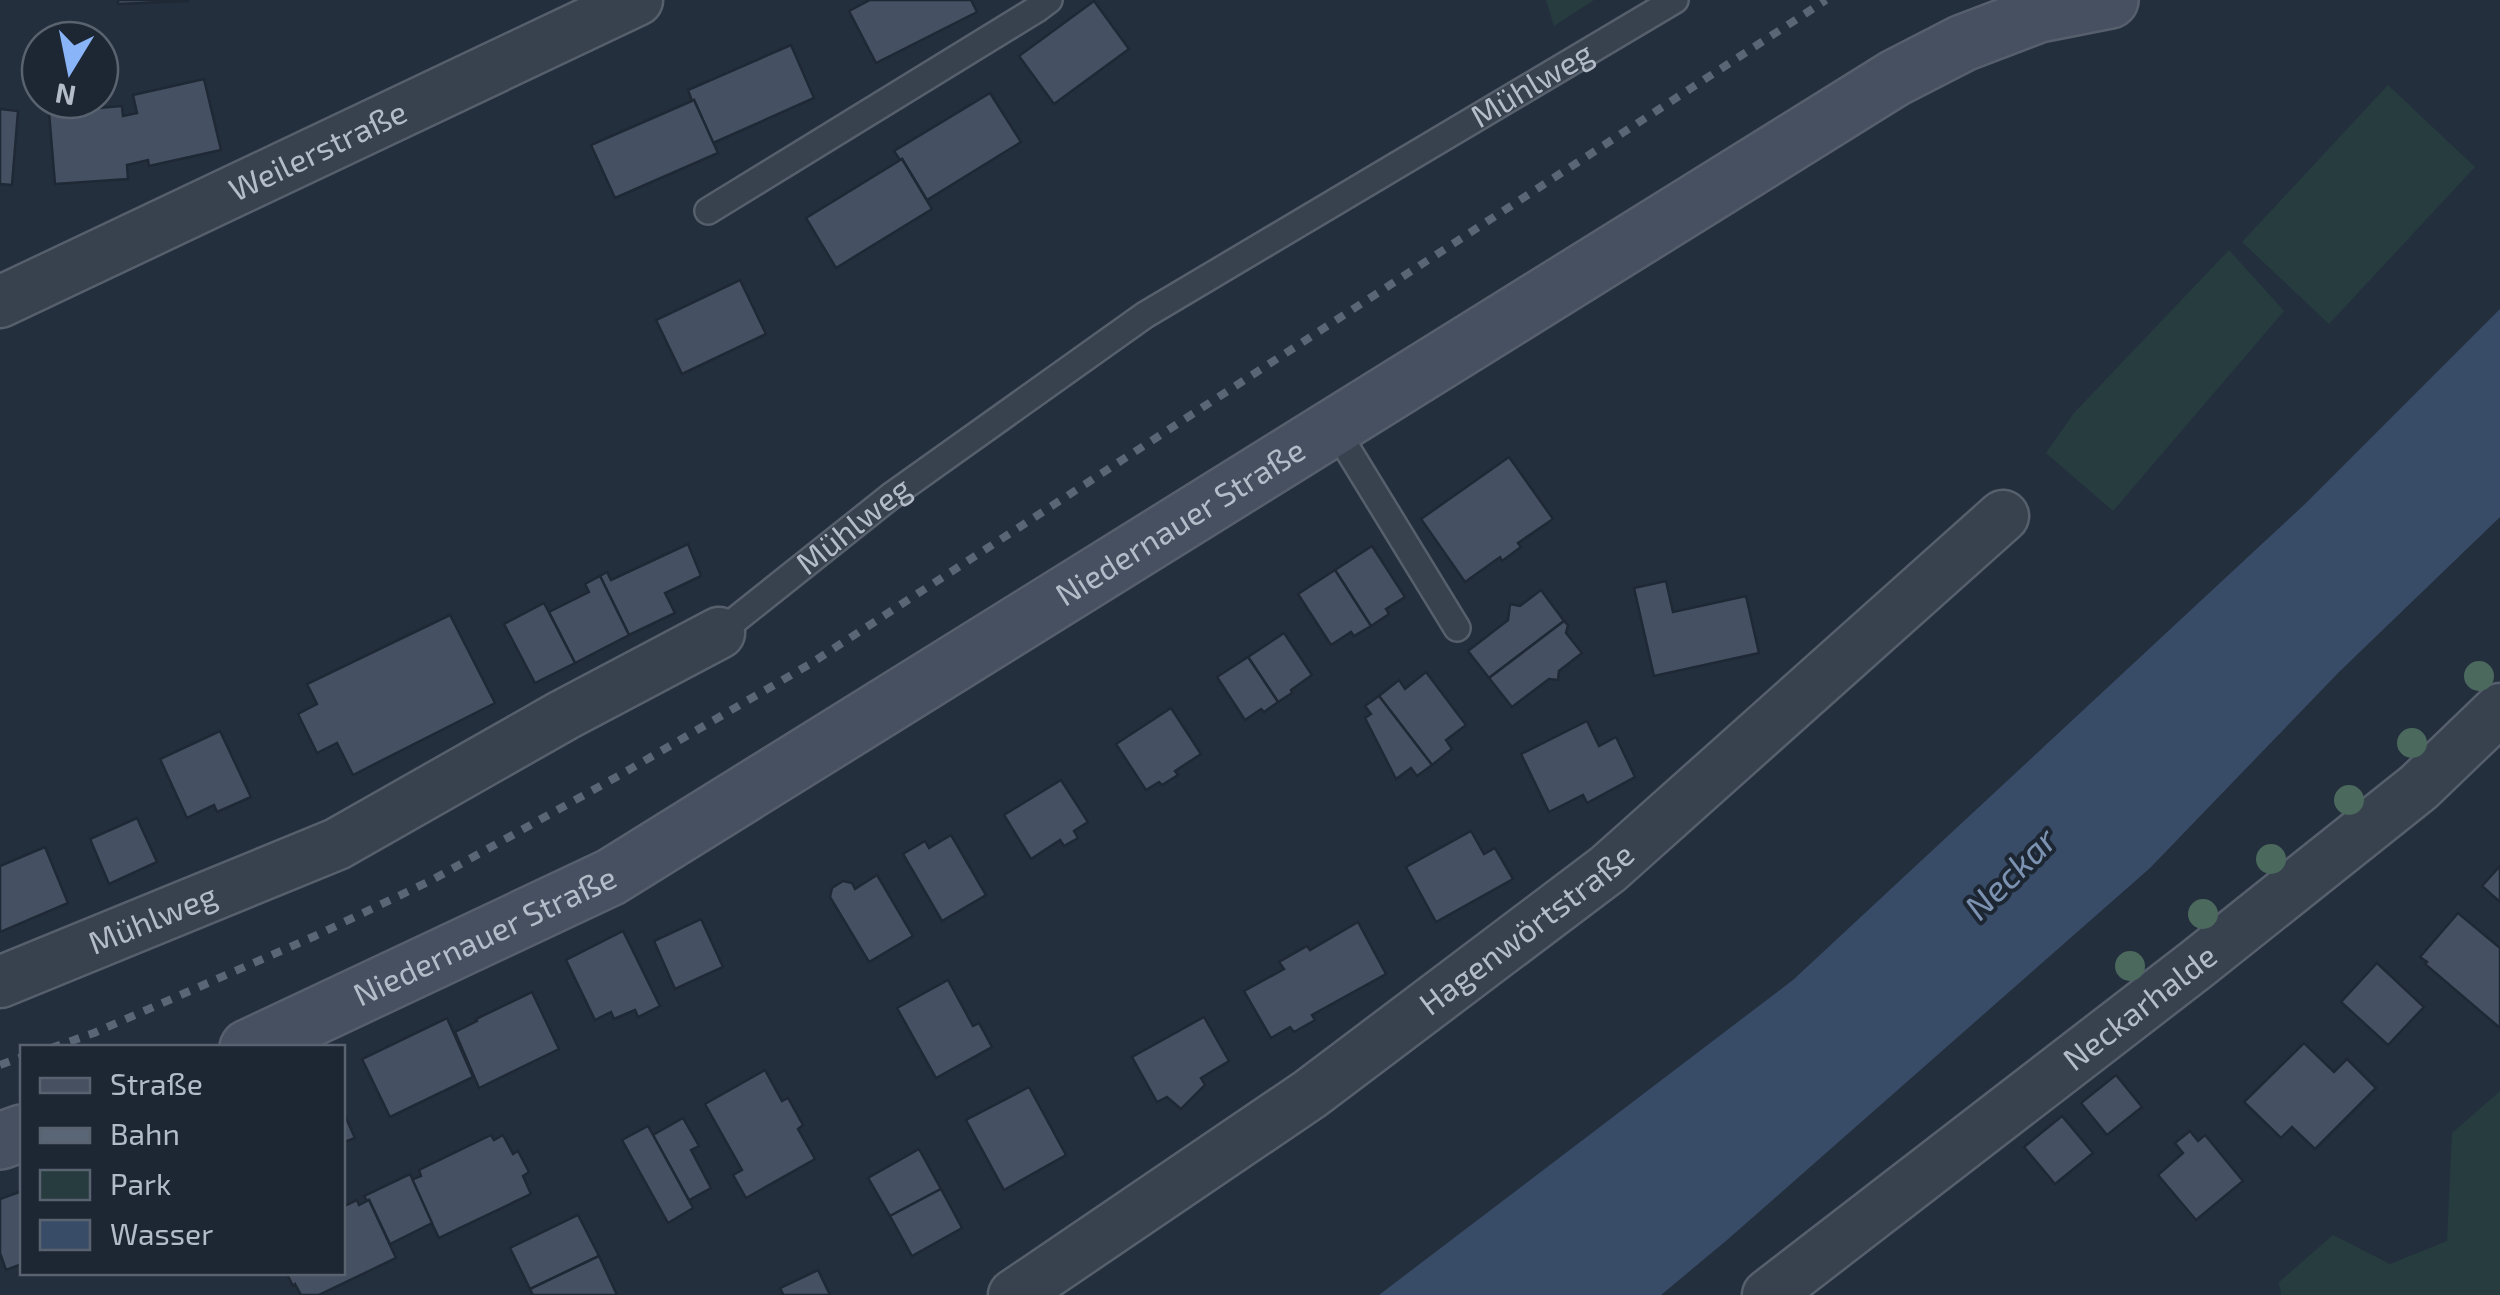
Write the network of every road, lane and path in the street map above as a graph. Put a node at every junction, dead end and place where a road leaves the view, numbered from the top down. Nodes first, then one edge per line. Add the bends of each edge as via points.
1 (636, 0) edge
2 (1048, 0) edge
3 (1675, 0) edge
4 (2110, 0) edge
5 (708, 211) dead end
6 (0, 302) edge
7 (1334, 427) junction
8 (2003, 516) dead end
9 (1458, 628) dead end
10 (719, 633) joint
11 (2500, 709) edge
12 (0, 982) edge
13 (254, 1045) edge
14 (1014, 1295) edge
15 (1768, 1295) edge

1 - 6 street, Weilerstraße
2 - 5 lane
3 - 10 lane, Mühlweg via 1145,314 891,496
4 - 7 main road, Niedernauer Straße via 2040,14 1895,78
7 - 9 lane
7 - 13 main road, Niedernauer Straße via 611,877
8 - 14 street, Hagenwörtstraße via 1608,869 1310,1094
10 - 12 street, Mühlweg via 338,844
11 - 15 street, Neckarhalde via 2419,787

